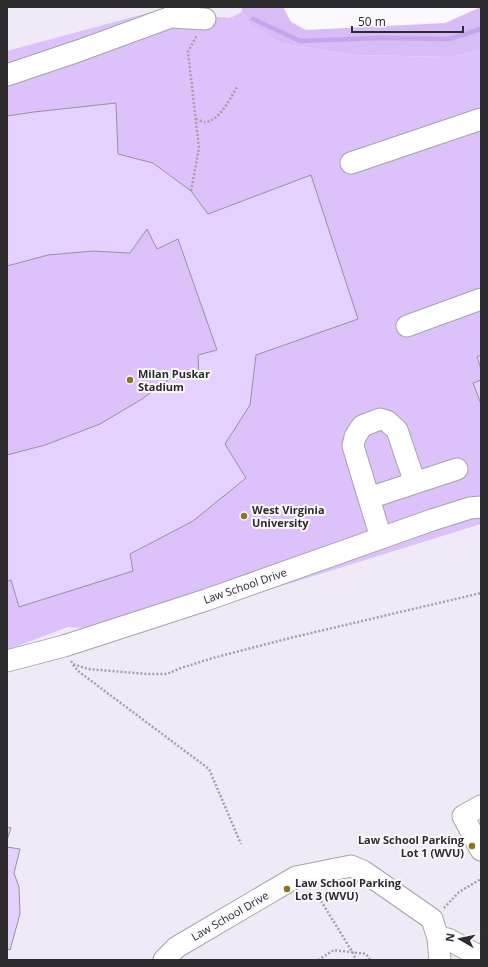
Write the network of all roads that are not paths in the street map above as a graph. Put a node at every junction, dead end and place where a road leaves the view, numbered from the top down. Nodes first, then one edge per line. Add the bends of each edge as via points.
1 (205, 19) road end
2 (7, 75) edge
3 (481, 119) edge
4 (351, 163) dead end
5 (481, 299) edge
6 (407, 326) dead end
7 (457, 469) dead end
8 (415, 483) junction
9 (369, 498) junction
10 (481, 507) edge
11 (381, 538) junction
12 (7, 661) edge
13 (481, 806) edge
14 (481, 850) edge
15 (435, 928) junction
16 (481, 955) edge
17 (164, 960) edge
18 (440, 960) edge

1 - 2 street via 171,17
3 - 4 street
5 - 6 street
7 - 8 street
8 - 9 street
8 - 9 street via 397,430 388,421 380,419 362,426 353,446
9 - 11 street
10 - 11 street, Law School Drive via 470,508
11 - 12 street, Law School Drive via 206,600 69,655
13 - 14 street via 463,816
15 - 16 street via 448,939
15 - 17 street, Law School Drive via 423,911 363,871 351,866 296,877 177,946
15 - 18 street

